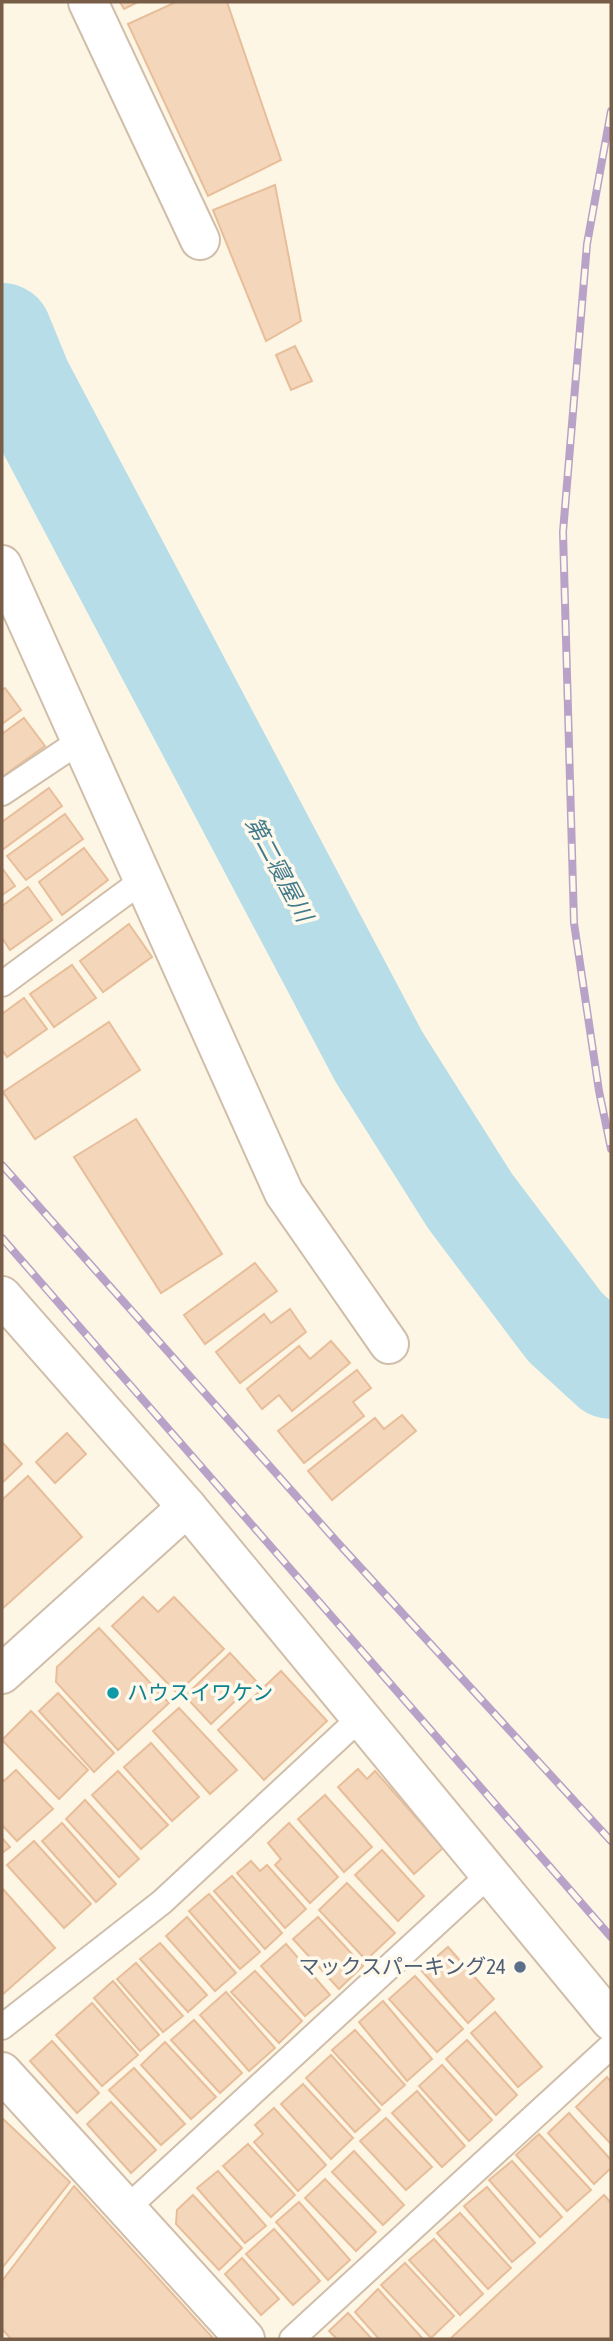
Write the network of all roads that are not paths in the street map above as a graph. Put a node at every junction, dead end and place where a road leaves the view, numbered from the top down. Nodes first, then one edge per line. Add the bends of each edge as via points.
1 (88, 2) edge
2 (200, 240) dead end
3 (2, 565) edge
4 (80, 741) junction
5 (2, 793) edge
6 (144, 880) junction
7 (2, 984) edge
8 (2, 1296) edge
9 (389, 1344) dead end
10 (187, 1507) junction
11 (2, 1674) edge
12 (361, 1717) junction
13 (489, 1874) junction
14 (611, 2021) edge
15 (2, 2027) edge
16 (611, 2046) edge
17 (2, 2072) edge
18 (125, 2208) junction
19 (245, 2339) edge
20 (292, 2339) edge

1 - 2 street
3 - 4 street
4 - 5 lane
4 - 6 street
6 - 7 lane
6 - 9 street via 284,1193
8 - 10 street
10 - 11 street
10 - 12 street
12 - 13 street
12 - 15 lane via 162,1902
13 - 14 street
13 - 18 lane
16 - 20 lane
17 - 18 street
18 - 19 street

